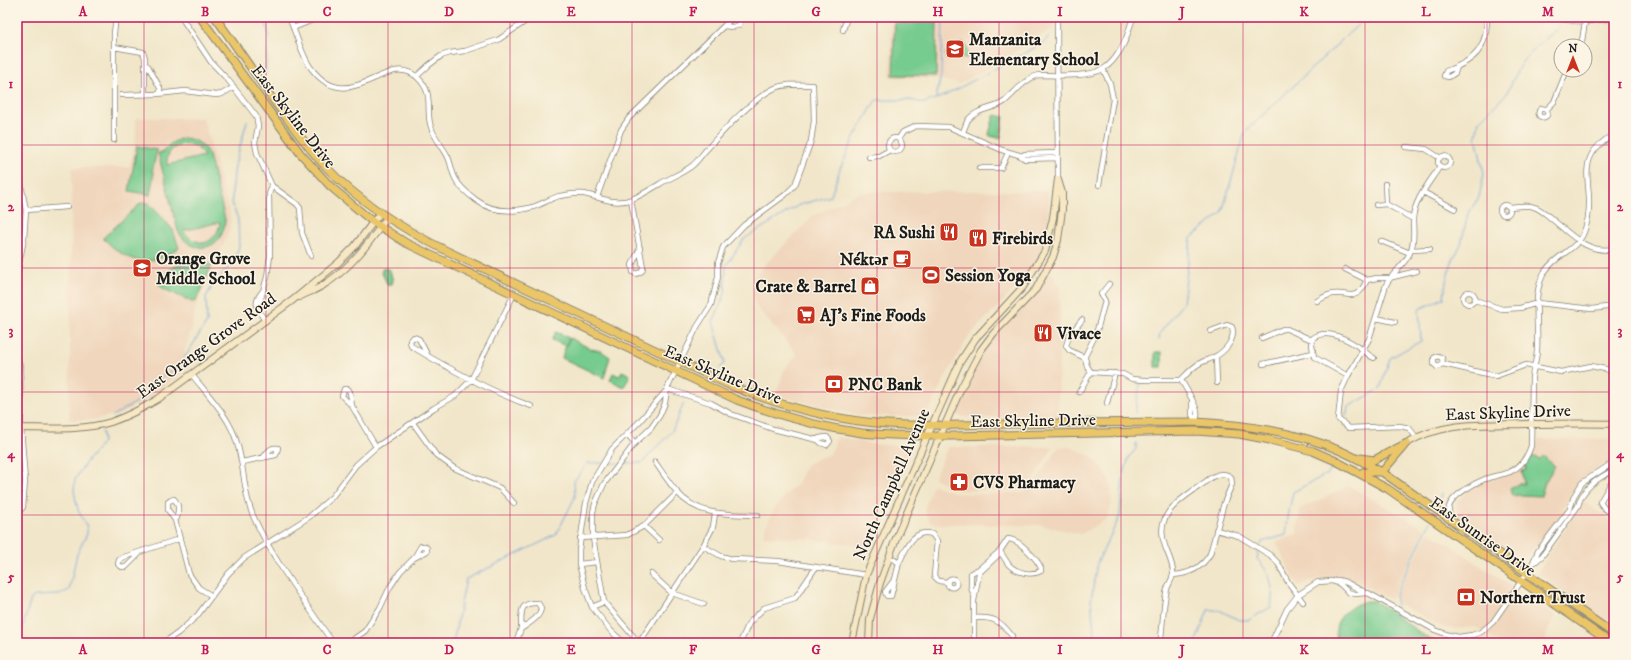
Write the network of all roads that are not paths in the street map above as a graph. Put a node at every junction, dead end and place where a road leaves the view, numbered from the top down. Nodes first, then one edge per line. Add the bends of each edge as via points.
1 (116, 17) edge
2 (181, 17) edge
3 (200, 17) edge
4 (215, 17) edge
5 (288, 17) edge
6 (320, 17) edge
7 (532, 17) edge
8 (847, 17) edge
9 (1057, 17) edge
10 (1134, 17) edge
11 (1437, 17) edge
12 (1461, 17) edge
13 (1487, 17) edge
14 (1555, 17) edge
15 (1614, 18) edge
16 (1586, 22) junction
17 (724, 26) dead end
18 (17, 28) edge
19 (293, 28) junction
20 (843, 30) dead end
21 (1582, 38) edge
22 (114, 47) junction
23 (17, 56) edge
24 (145, 64) junction
25 (1457, 67) dead end
26 (1103, 69) junction
27 (1057, 75) junction
28 (417, 76) junction
29 (1564, 78) edge
30 (234, 87) junction
31 (160, 93) junction
32 (145, 94) junction
33 (122, 95) dead end
34 (1546, 110) dead end
35 (963, 132) junction
36 (1613, 136) edge
37 (899, 138) junction
38 (114, 140) dead end
39 (1406, 147) dead end
40 (890, 150) junction
41 (1008, 153) junction
42 (1057, 155) junction
43 (869, 156) dead end
44 (1440, 158) junction
45 (17, 165) edge
46 (1440, 166) junction
47 (979, 168) dead end
48 (1058, 179) junction
49 (1385, 184) dead end
50 (1099, 185) dead end
51 (272, 186) junction
52 (1423, 192) junction
53 (597, 197) junction
54 (631, 200) junction
55 (1386, 204) junction
56 (1376, 205) dead end
57 (67, 207) dead end
58 (1509, 207) dead end
59 (1454, 209) dead end
60 (26, 210) junction
61 (380, 213) junction
62 (387, 218) junction
63 (1413, 219) junction
64 (373, 222) junction
65 (380, 227) junction
66 (1381, 241) dead end
67 (1578, 242) junction
68 (640, 248) junction
69 (1430, 249) dead end
70 (1614, 249) edge
71 (1411, 252) junction
72 (311, 256) dead end
73 (1345, 269) dead end
74 (1417, 271) dead end
75 (17, 274) edge
76 (1389, 278) junction
77 (1368, 280) junction
78 (1109, 284) dead end
79 (263, 290) junction
80 (514, 294) junction
81 (292, 300) junction
82 (1475, 300) dead end
83 (1317, 301) dead end
84 (1538, 303) junction
85 (1614, 306) edge
86 (258, 309) junction
87 (548, 311) junction
88 (1376, 318) junction
89 (265, 320) junction
90 (1082, 320) dead end
91 (1395, 322) dead end
92 (606, 326) junction
93 (1211, 331) dead end
94 (1262, 338) dead end
95 (1312, 340) junction
96 (1363, 350) junction
97 (1312, 353) junction
98 (428, 356) dead end
99 (17, 357) edge
100 (1216, 357) junction
101 (1084, 358) junction
102 (1374, 358) dead end
103 (680, 362) junction
104 (1263, 364) dead end
105 (1443, 364) dead end
106 (1533, 366) junction
107 (1614, 371) edge
108 (675, 372) junction
109 (1090, 372) junction
110 (1115, 373) junction
111 (192, 375) junction
112 (1348, 376) junction
113 (471, 380) junction
114 (1181, 380) junction
115 (702, 384) junction
116 (1217, 384) dead end
117 (666, 390) junction
118 (1079, 392) dead end
119 (1107, 404) dead end
120 (784, 405) junction
121 (352, 406) dead end
122 (531, 406) dead end
123 (1139, 422) junction
124 (1196, 422) junction
125 (413, 423) junction
126 (945, 424) junction
127 (1531, 424) junction
128 (1614, 424) edge
129 (932, 425) junction
130 (19, 428) edge
131 (1195, 431) junction
132 (627, 434) junction
133 (1058, 434) junction
134 (927, 436) junction
135 (940, 436) junction
136 (1416, 437) junction
137 (818, 440) dead end
138 (635, 443) junction
139 (1407, 443) junction
140 (376, 447) junction
141 (1347, 454) junction
142 (262, 458) dead end
143 (242, 462) junction
144 (655, 462) dead end
145 (1614, 462) edge
146 (1614, 470) edge
147 (1358, 472) junction
148 (1382, 472) junction
149 (1391, 478) junction
150 (1376, 482) junction
151 (1614, 482) edge
152 (677, 493) junction
153 (514, 503) dead end
154 (17, 514) edge
155 (715, 514) junction
156 (758, 515) dead end
157 (1614, 515) edge
158 (175, 520) dead end
159 (1452, 521) junction
160 (644, 526) junction
161 (1216, 530) junction
162 (580, 538) junction
163 (594, 538) junction
164 (179, 539) junction
165 (658, 540) dead end
166 (266, 543) junction
167 (703, 546) junction
168 (142, 551) junction
169 (1000, 551) junction
170 (414, 558) dead end
171 (888, 559) junction
172 (597, 562) junction
173 (1535, 562) junction
174 (899, 563) junction
175 (579, 564) junction
176 (816, 567) junction
177 (979, 570) junction
178 (1527, 573) junction
179 (651, 574) dead end
180 (866, 575) junction
181 (1173, 575) junction
182 (894, 580) dead end
183 (1332, 581) junction
184 (1521, 581) junction
185 (947, 582) dead end
186 (672, 593) junction
187 (1368, 593) junction
188 (1298, 595) junction
189 (212, 596) junction
190 (974, 596) junction
191 (604, 602) junction
192 (1303, 602) dead end
193 (704, 604) dead end
194 (592, 607) junction
195 (974, 618) junction
196 (521, 629) junction
197 (1614, 634) edge
198 (1012, 636) dead end
199 (1272, 641) edge
200 (163, 643) edge
201 (333, 643) edge
202 (348, 643) edge
203 (516, 643) edge
204 (624, 643) edge
205 (639, 643) edge
206 (740, 643) edge
207 (852, 643) edge
208 (869, 643) edge
209 (974, 643) edge
210 (1158, 643) edge
211 (1281, 643) edge
212 (1611, 643) edge

1 - 22 street
2 - 30 street via 211,62
3 - 64 main road, East Skyline Drive via 300,153 330,186
4 - 61 main road, East Skyline Drive via 325,166
5 - 19 street
6 - 19 street
7 - 28 street via 498,40 441,56
8 - 20 street
9 - 27 street, North Campbell Avenue
10 - 26 street via 1117,55
11 - 12 street
13 - 25 street via 1487,33 1483,46 1474,56
14 - 16 street
15 - 16 street
16 - 21 street
17 - 53 street via 629,118 621,130
18 - 23 street
19 - 28 street via 310,67 317,76 336,88 357,86 389,72 401,70
22 - 24 street via 143,52
22 - 38 street
24 - 31 street via 160,88
24 - 32 street
26 - 27 street via 1087,74
26 - 50 street via 1113,99
27 - 35 street via 1032,77 1003,102 974,115 968,120
27 - 42 street, North Campbell Avenue
28 - 53 street via 427,93 431,127 450,161 455,178 478,202 495,209 514,211 570,194
29 - 34 street via 1554,102
30 - 31 street via 216,95 185,91
30 - 51 street via 256,116 257,153
31 - 32 street
32 - 33 street
35 - 37 street via 949,126 916,126 903,132
35 - 41 street
36 - 67 street via 1603,141 1588,163 1589,204 1584,232
37 - 40 street via 890,141
37 - 40 street via 902,149 896,152
39 - 44 street via 1426,149
40 - 43 street via 879,156
41 - 42 street via 1021,156
41 - 47 street via 1001,168
42 - 48 street, North Campbell Avenue
44 - 46 street
44 - 46 street via 1447,157 1450,162 1447,167
45 - 60 street
46 - 52 street
48 - 126 main road, North Campbell Avenue via 1062,193 1062,210 1053,257 1036,289 981,350
48 - 129 main road, North Campbell Avenue via 1053,218 1045,250 1023,287 975,339 960,362
49 - 55 street
51 - 72 street via 294,200 300,208 302,233
51 - 79 street via 270,256
52 - 59 street
52 - 63 street
53 - 54 street via 607,201
54 - 68 street
54 - 103 street via 693,165 734,120 766,93 789,85 813,85 814,121 811,142 795,185 744,225 723,247 711,305
55 - 56 street
55 - 63 street
57 - 60 street
58 - 67 street via 1534,207
60 - 75 street via 24,239
61 - 62 main road, East Skyline Drive
61 - 64 main road, East Orange Grove Road
62 - 65 main road, East Orange Grove Road
62 - 92 main road, East Skyline Drive via 440,247
63 - 71 street
64 - 65 main road, East Skyline Drive
64 - 81 main road, East Orange Grove Road via 345,256
65 - 80 main road, East Skyline Drive via 406,243
65 - 81 main road, East Orange Grove Road via 361,253 342,271 322,286
66 - 71 street
67 - 70 street via 1597,250
67 - 84 street via 1545,271 1538,290
68 - 68 street via 632,265 636,274 642,271 643,267
69 - 71 street
71 - 76 street via 1401,267
73 - 77 street
74 - 76 street
76 - 77 street
76 - 88 street
77 - 83 street via 1363,290 1357,294 1330,294
78 - 101 street via 1102,294 1105,301 1096,334
79 - 86 street via 264,302
79 - 86 street via 256,300
80 - 87 main road, East Skyline Drive
80 - 113 street
81 - 89 main road, East Orange Grove Road
82 - 84 street via 1502,309
84 - 85 street via 1592,309
84 - 106 street via 1537,353
86 - 89 street
87 - 92 main road via 555,306 590,322
87 - 108 main road, East Skyline Drive
88 - 91 street
88 - 96 street
89 - 111 main road, East Orange Grove Road
90 - 101 street via 1069,336 1066,346
92 - 103 main road, East Skyline Drive
93 - 100 street via 1227,325 1232,327 1234,332 1232,340
94 - 95 street via 1287,329
95 - 96 street via 1316,335 1334,334
95 - 97 street
96 - 102 street
96 - 112 street
97 - 104 street
97 - 112 street via 1314,357
98 - 113 street
99 - 130 street via 20,366
100 - 114 street via 1197,365
100 - 116 street
101 - 109 street
103 - 108 street
103 - 120 main road, East Skyline Drive via 746,392
105 - 106 street via 1496,376 1526,365
106 - 107 street via 1561,372 1591,366
106 - 127 street
108 - 115 main road, East Skyline Drive
108 - 117 street
109 - 110 street
109 - 118 street
110 - 114 street via 1132,379
110 - 119 street
111 - 130 main road, East Orange Grove Road via 137,412 111,422 76,427
111 - 143 street via 224,416 237,441
112 - 136 street via 1341,391 1338,420 1349,428 1400,426 1409,428
113 - 122 street
113 - 125 street via 455,396
114 - 124 street via 1192,402 1192,415
115 - 120 main road via 770,408
115 - 134 main road, East Skyline Drive via 757,408 811,423 862,433
117 - 132 street
117 - 137 street via 711,403 731,414 773,429
117 - 138 street via 658,418
120 - 129 main road, East Skyline Drive via 848,419 888,424
121 - 140 street
123 - 124 main road, East Skyline Drive
123 - 126 main road, East Skyline Drive
123 - 133 main road via 1124,427 1063,429
124 - 131 street
124 - 141 main road, East Skyline Drive via 1271,430
125 - 140 street
125 - 153 street via 436,455 454,468 500,488
126 - 129 main road, East Skyline Drive
126 - 135 main road, North Campbell Avenue
127 - 128 main road, East Skyline Drive
127 - 136 main road, East Skyline Drive via 1450,427
127 - 159 street via 1531,446 1528,456 1509,472 1486,479 1460,494 1449,506
129 - 134 main road, North Campbell Avenue
130 - 154 street via 25,481 23,507
131 - 133 main road, East Skyline Drive
131 - 147 main road, East Skyline Drive via 1239,434 1287,444 1331,458
132 - 138 street
132 - 162 street via 612,449 592,482
133 - 135 main road, East Skyline Drive
134 - 135 main road, East Skyline Drive
134 - 180 main road, North Campbell Avenue
135 - 171 main road, North Campbell Avenue
136 - 139 main road, East Skyline Drive
138 - 163 street via 598,496 593,512
139 - 141 main road via 1374,460
139 - 148 main road
140 - 166 street via 356,464 332,497 309,517
141 - 148 main road, East Skyline Drive
142 - 143 street
143 - 166 street via 246,496
144 - 152 street
145 - 173 street via 1582,483 1570,508 1538,551
146 - 173 street via 1587,488 1578,506
147 - 148 main road
147 - 150 main road, East Skyline Drive
148 - 149 main road, East Sunrise Drive
149 - 150 main road via 1379,479
149 - 159 main road, East Sunrise Drive
150 - 184 main road, East Sunrise Drive
151 - 157 street via 1600,502
152 - 155 street via 702,510
152 - 160 street
155 - 156 street
155 - 167 street via 713,527
158 - 164 street
159 - 178 main road, East Sunrise Drive
160 - 163 street via 627,535
160 - 165 street
161 - 181 street via 1210,554 1202,566 1193,571
161 - 181 street via 1232,484 1229,474 1222,473 1207,480 1173,506 1164,518 1162,532
161 - 188 street via 1239,536 1270,555
162 - 163 street
162 - 175 street
163 - 172 street
164 - 168 street
164 - 189 street via 189,574 199,588
166 - 189 street via 244,558
166 - 201 street
167 - 176 street via 732,559 778,561
167 - 186 street
168 - 168 street via 126,567 118,564 124,557
169 - 169 street via 1008,539 1013,539 1038,562 1041,571 1033,574 1017,570 1009,565
169 - 177 street
170 - 202 street via 400,572 364,631
171 - 174 street
171 - 208 main road, North Campbell Avenue via 870,619
172 - 175 street
172 - 191 street
173 - 178 street
174 - 182 street
174 - 185 street via 913,538 922,533 932,534 937,541 934,576 939,581
175 - 194 street
176 - 180 street
176 - 206 street via 795,598 764,608 749,623
177 - 190 street
177 - 190 street via 971,573
178 - 184 street
178 - 197 main road, East Sunrise Drive
179 - 186 street
180 - 207 main road, North Campbell Avenue
181 - 210 street via 1167,589 1161,638
183 - 187 street via 1344,581
183 - 187 street via 1343,585 1348,592
183 - 188 street via 1318,582
184 - 187 street via 1493,622 1472,635 1459,637 1435,630
184 - 212 main road, East Sunrise Drive
186 - 193 street
186 - 205 street
188 - 192 street
188 - 199 street via 1287,609
189 - 200 street via 197,616
190 - 195 street
191 - 194 street
191 - 205 street
194 - 204 street
195 - 198 street via 988,617 998,621
195 - 209 street
196 - 196 street via 541,613 538,603 530,602 522,608
196 - 203 street
199 - 211 street

